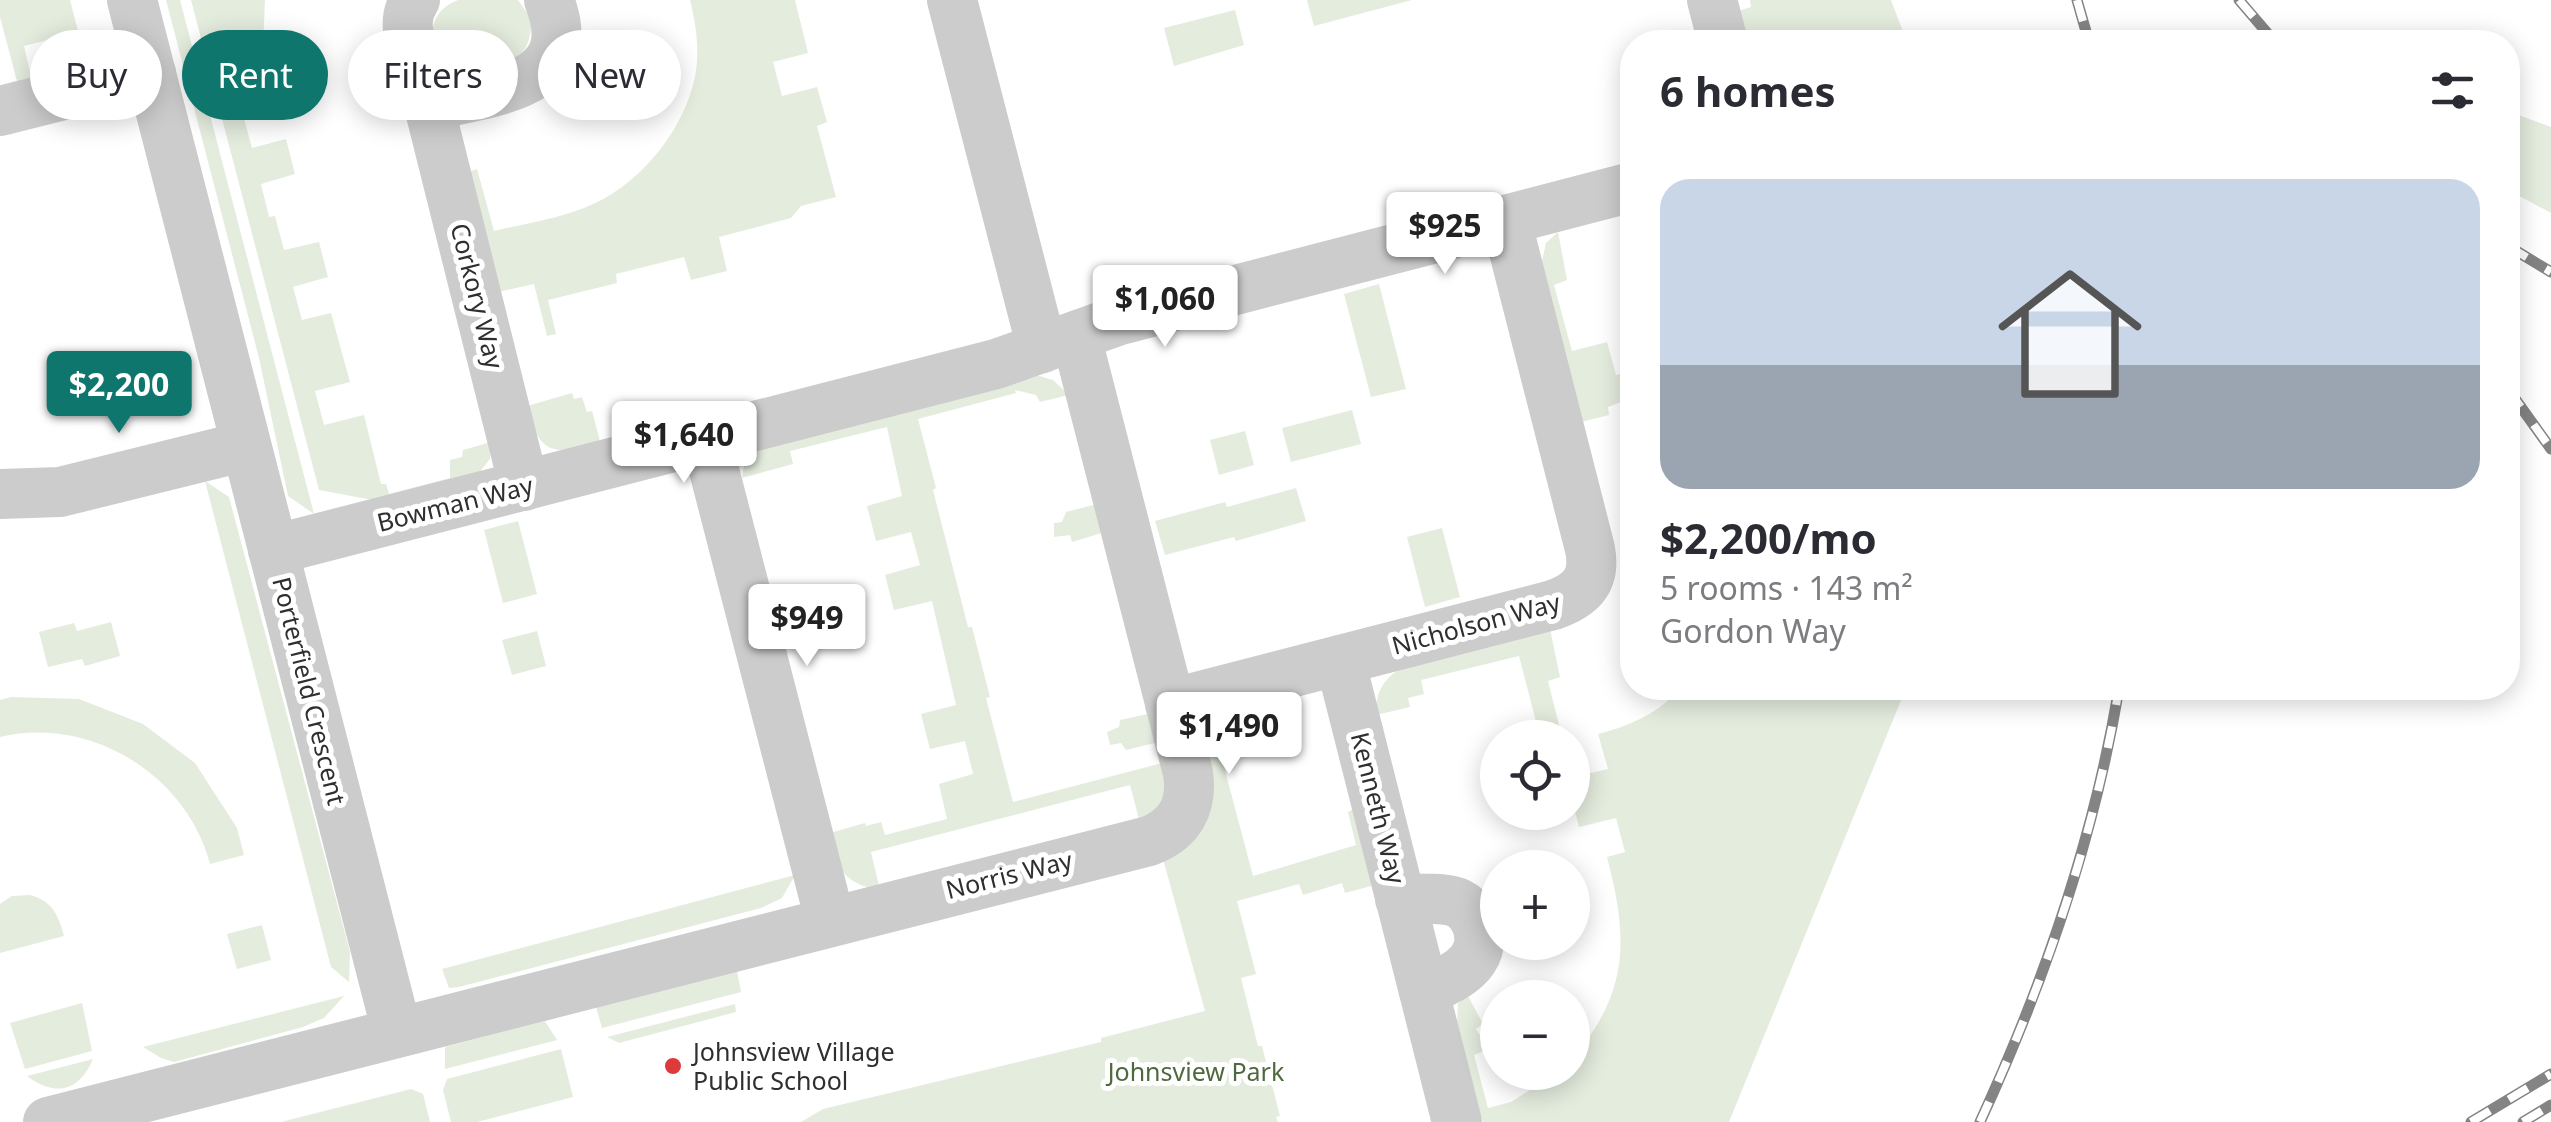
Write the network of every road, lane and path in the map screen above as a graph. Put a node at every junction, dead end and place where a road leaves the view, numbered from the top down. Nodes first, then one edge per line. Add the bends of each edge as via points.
1 (132, 0) edge
2 (414, 0) edge
3 (548, 0) edge
4 (952, 0) edge
5 (1712, 0) edge
6 (140, 30) edge
7 (407, 30) edge
8 (1720, 30) edge
9 (518, 84) edge
10 (30, 103) edge
11 (0, 111) edge
12 (162, 116) edge
13 (432, 120) edge
14 (1620, 190) edge
15 (1506, 220) junction
16 (1059, 342) junction
17 (706, 439) junction
18 (246, 446) junction
19 (524, 486) junction
20 (0, 494) edge
21 (273, 550) junction
22 (1340, 660) junction
23 (1170, 704) junction
24 (1400, 899) junction
25 (830, 920) junction
26 (1424, 991) junction
27 (397, 1032) junction
28 (48, 1122) edge
29 (1457, 1122) edge

1 - 6 street, Porterfield Crescent
2 - 7 street, Corkory Way
3 - 9 street via 555,20 551,61
4 - 16 street
5 - 8 street
10 - 11 street
12 - 18 street, Porterfield Crescent
13 - 19 street, Corkory Way
14 - 15 street, Bowman Way
15 - 16 street, Bowman Way via 1120,320
15 - 22 street, Nicholson Way via 1590,549 1588,583 1554,605
16 - 17 street, Bowman Way
16 - 23 street, Norris Way
17 - 19 street, Bowman Way
17 - 25 street
18 - 20 street via 60,492
18 - 21 street, Porterfield Crescent
19 - 21 street, Bowman Way
21 - 27 street, Porterfield Crescent
22 - 23 street, Nicholson Way
22 - 24 street, Kenneth Way
23 - 25 street, Norris Way via 1190,793 1184,815 1168,831
24 - 26 street, Kenneth Way
24 - 26 street, Kenneth Way via 1455,902 1478,930 1470,966
25 - 27 street, Norris Way
26 - 29 street, Kenneth Way
27 - 28 street

